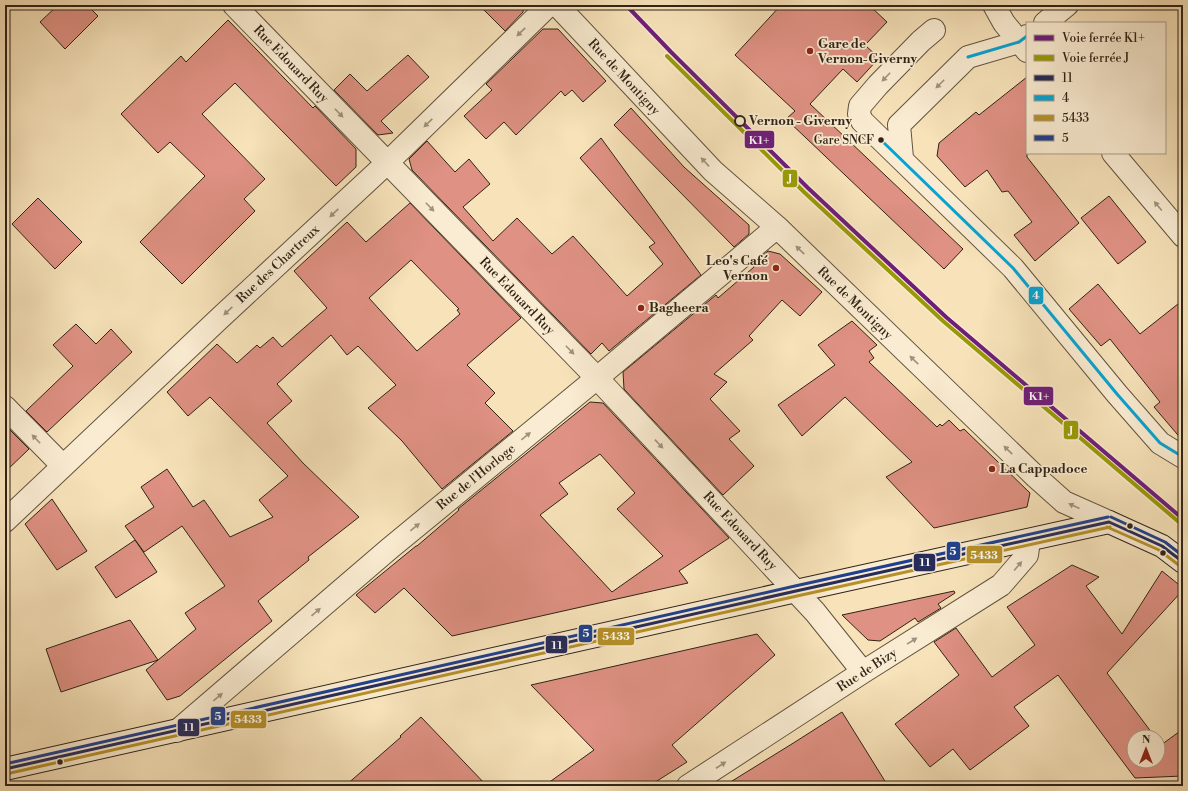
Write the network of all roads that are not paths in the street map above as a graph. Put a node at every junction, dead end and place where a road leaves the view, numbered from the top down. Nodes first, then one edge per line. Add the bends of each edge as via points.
1 (234, 5) edge
2 (549, 5) edge
3 (557, 5) edge
4 (994, 5) edge
5 (1067, 5) edge
6 (1046, 22) edge
7 (934, 30) dead end
8 (1024, 43) edge
9 (1114, 154) edge
10 (902, 158) junction
11 (387, 163) junction
12 (777, 227) junction
13 (1183, 236) edge
14 (597, 378) junction
15 (5, 407) edge
16 (1183, 457) edge
17 (63, 466) junction
18 (5, 521) edge
19 (1109, 522) junction
20 (1029, 540) junction
21 (1183, 562) edge
22 (796, 591) junction
23 (864, 672) junction
24 (178, 731) junction
25 (5, 769) edge
26 (688, 786) edge

1 -> 11 street, Rue Edouard Ruy
2 -> 11 street, Rue des Chartreux
12 -> 3 street, Rue de Montigny via 713,171
4 - 8 street via 1004,23
5 - 6 street
7 -> 10 street via 860,106 859,114 862,121
8 -> 10 street via 968,57 899,125
13 -> 9 street
10 - 16 street via 1013,268 1160,443
11 -> 14 street, Rue Edouard Ruy
11 -> 17 street, Rue des Chartreux
12 - 14 street, Rue de l'Horloge
19 -> 12 street, Rue de Montigny via 1064,502 1036,478
14 -> 22 street, Rue Edouard Ruy
24 -> 14 street, Rue de l'Horloge via 389,549
17 -> 15 street
17 - 18 street, Rue des Chartreux
19 - 20 street
19 - 21 street, Rue de Montigny via 1162,546
20 - 22 street
23 -> 20 street, Rue de Bizy via 1001,585 1027,555
22 - 23 street, Rue Edouard Ruy
22 - 24 street
26 -> 23 street, Rue de Bizy
24 - 25 street

